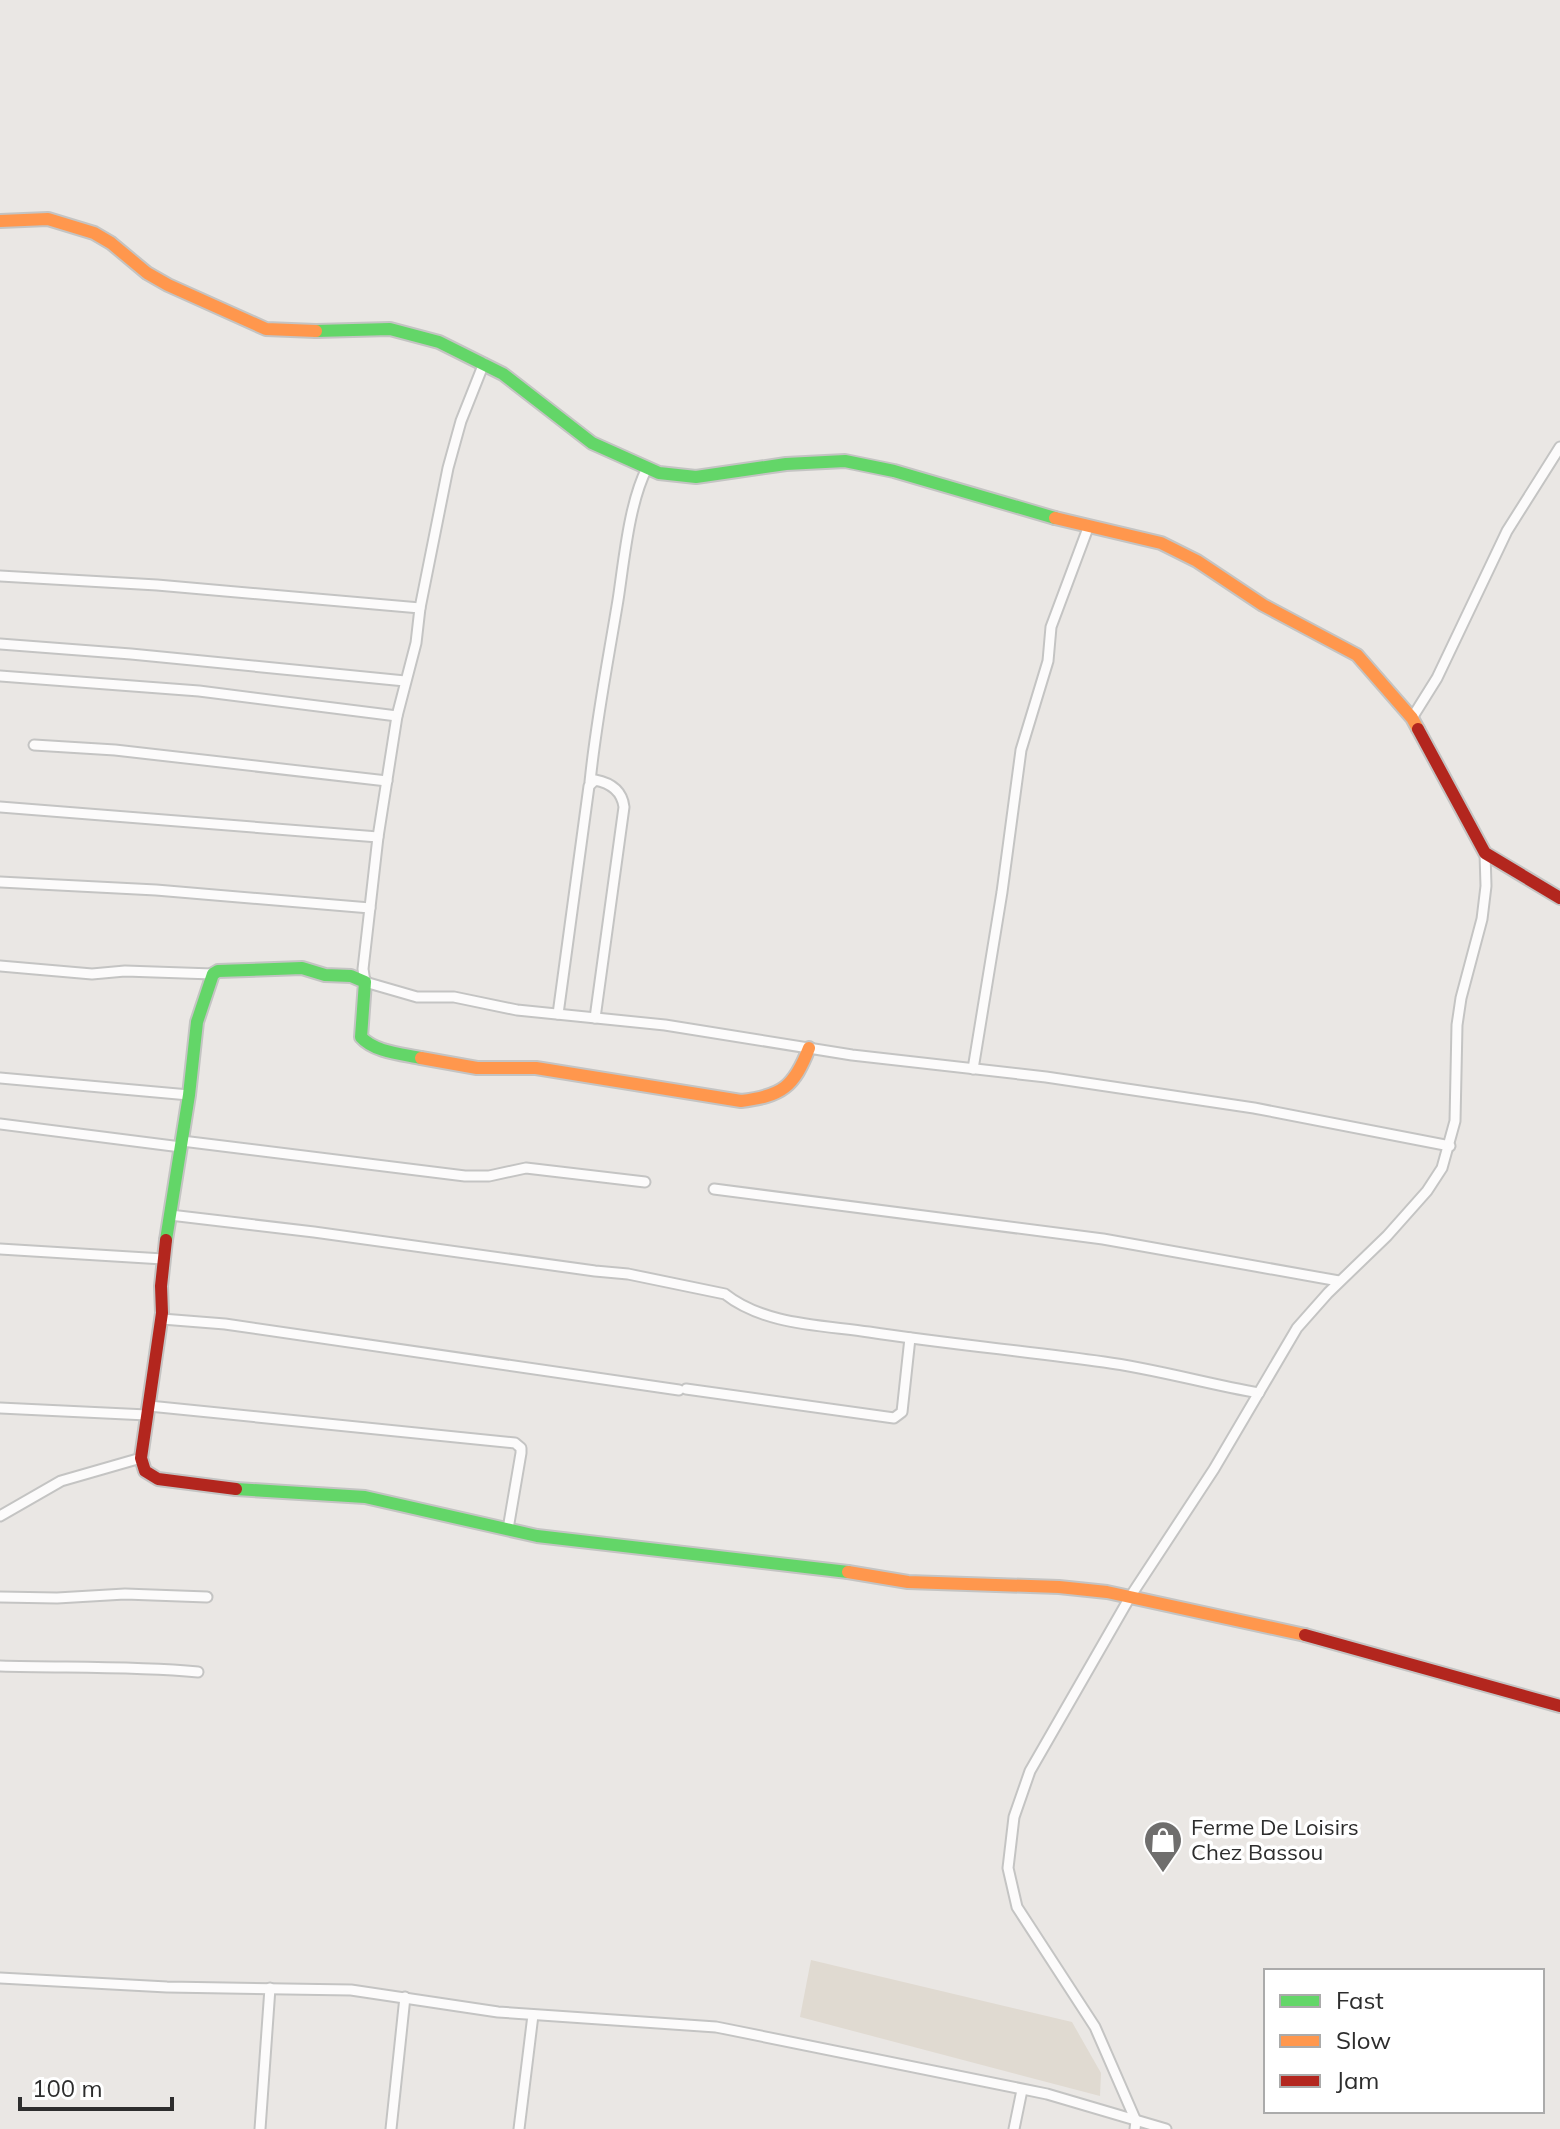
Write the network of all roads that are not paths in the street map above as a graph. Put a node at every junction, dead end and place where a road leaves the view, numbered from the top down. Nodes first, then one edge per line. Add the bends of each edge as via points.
1 (0, 221) edge
2 (484, 363) junction
3 (1560, 447) edge
4 (647, 468) junction
5 (1088, 528) junction
6 (0, 576) edge
7 (420, 608) junction
8 (0, 644) edge
9 (0, 676) edge
10 (405, 681) junction
11 (397, 716) junction
12 (1412, 718) junction
13 (34, 745) dead end
14 (387, 781) junction
15 (590, 782) junction
16 (0, 807) edge
17 (378, 837) junction
18 (1485, 853) junction
19 (0, 882) edge
20 (1560, 898) edge
21 (370, 908) junction
22 (0, 966) edge
23 (213, 974) junction
24 (365, 982) junction
25 (558, 1014) junction
26 (595, 1018) junction
27 (809, 1048) junction
28 (973, 1069) junction
29 (0, 1078) edge
30 (189, 1095) junction
31 (0, 1124) edge
32 (181, 1144) junction
33 (1450, 1146) junction
34 (645, 1182) dead end
35 (714, 1189) dead end
36 (170, 1215) junction
37 (0, 1249) edge
38 (163, 1259) junction
39 (1339, 1281) junction
40 (162, 1319) junction
41 (910, 1338) junction
42 (1259, 1393) junction
43 (0, 1408) edge
44 (148, 1411) junction
45 (141, 1458) junction
46 (0, 1516) edge
47 (508, 1529) junction
48 (0, 1597) edge
49 (207, 1597) dead end
50 (1130, 1597) junction
51 (0, 1666) edge
52 (198, 1672) dead end
53 (1560, 1706) edge
54 (0, 1978) edge
55 (270, 1988) junction
56 (405, 1997) junction
57 (533, 2015) junction
58 (1022, 2090) junction
59 (1136, 2125) edge
60 (260, 2129) edge
61 (391, 2129) edge
62 (519, 2129) edge
63 (1014, 2129) edge
64 (1166, 2129) edge

1 - 2 street via 48,219 94,233 168,285 266,329 390,329 439,342
2 - 4 street via 592,443
2 - 7 street via 455,442
3 - 12 street via 1507,531 1437,678
4 - 5 street via 696,477 845,461
4 - 15 street via 627,545
5 - 12 street via 1161,543 1341,645 1367,664
5 - 28 street via 1051,627 1048,661 1021,750
6 - 7 street
7 - 10 street
8 - 10 street
9 - 11 street via 199,691
10 - 11 street
11 - 14 street
12 - 18 street
13 - 14 street
14 - 17 street
15 - 25 street
15 - 26 street via 614,787 624,803
16 - 17 street
17 - 21 street
18 - 20 street
18 - 33 street via 1482,919 1457,1025 1456,1113
19 - 21 street
21 - 24 street
22 - 23 street via 92,974
23 - 24 street via 291,967
23 - 30 street via 197,1022
24 - 25 street via 417,997 454,997
24 - 27 street via 360,1029 365,1042 446,1064 536,1068 741,1101 783,1091 796,1080
25 - 26 street
26 - 27 street
27 - 28 street
28 - 33 street via 1254,1108
29 - 30 street
30 - 32 street
31 - 32 street
32 - 34 street via 465,1176 526,1168
32 - 36 street
33 - 39 street via 1427,1191
35 - 39 street via 1091,1237
36 - 38 street
36 - 41 street via 628,1274 725,1294 753,1311 791,1321
37 - 38 street
38 - 40 street
39 - 42 street via 1297,1328
40 - 41 street via 894,1418 902,1412
40 - 44 street
41 - 42 street via 1106,1362
42 - 50 street
43 - 44 street
44 - 45 street
44 - 47 street via 515,1443 521,1453
45 - 46 street via 61,1481
45 - 47 street via 145,1471 158,1479 365,1497
47 - 50 street via 908,1582 1087,1589
48 - 49 street
50 - 53 street via 1277,1627
50 - 59 street via 1030,1771 1014,1817 1008,1868 1017,1907 1095,2027
51 - 52 street
54 - 55 street
55 - 56 street
55 - 60 street
56 - 57 street
56 - 61 street
57 - 58 street via 742,2031
57 - 62 street
58 - 59 street via 1072,2100
58 - 63 street
59 - 64 street

